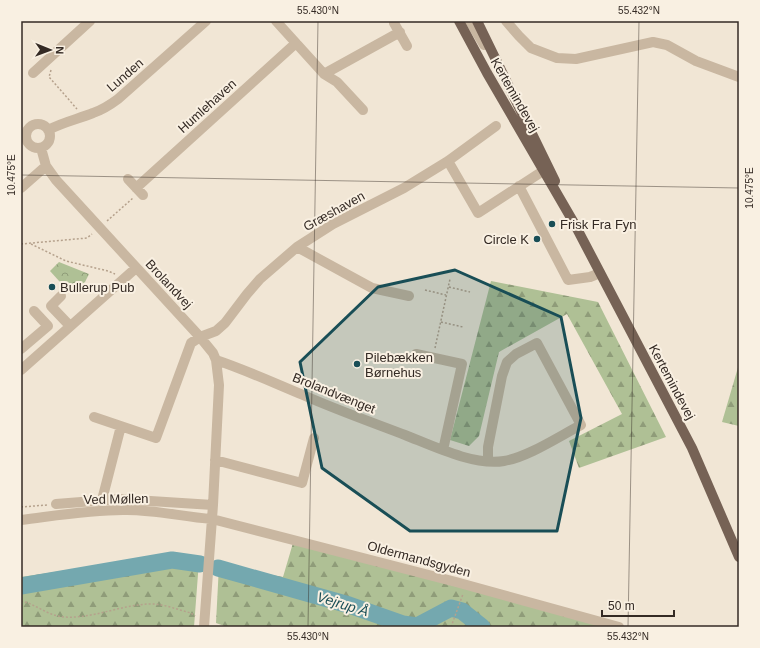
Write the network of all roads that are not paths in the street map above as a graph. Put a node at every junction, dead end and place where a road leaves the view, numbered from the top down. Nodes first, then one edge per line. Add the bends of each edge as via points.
1 (90, 21) edge
2 (206, 21) edge
3 (276, 21) edge
4 (459, 21) edge
5 (470, 21) edge
6 (477, 21) edge
7 (506, 21) edge
8 (394, 23) dead end
9 (400, 32) junction
10 (296, 43) junction
11 (407, 46) dead end
12 (33, 73) dead end
13 (324, 74) junction
14 (739, 77) edge
15 (514, 97) junction
16 (363, 110) dead end
17 (496, 126) dead end
18 (24, 128) edge
19 (48, 130) junction
20 (41, 148) junction
21 (448, 161) junction
22 (46, 166) junction
23 (543, 171) junction
24 (128, 179) dead end
25 (519, 186) junction
26 (21, 188) edge
27 (574, 223) junction
28 (297, 248) junction
29 (136, 268) junction
30 (600, 273) junction
31 (61, 296) dead end
32 (408, 296) dead end
33 (34, 311) dead end
34 (70, 326) junction
35 (42, 331) junction
36 (200, 337) junction
37 (52, 342) junction
38 (21, 350) edge
39 (416, 354) dead end
40 (216, 360) junction
41 (21, 370) edge
42 (94, 417) dead end
43 (121, 426) junction
44 (314, 438) dead end
45 (443, 450) junction
46 (215, 460) junction
47 (488, 461) junction
48 (102, 500) junction
49 (56, 504) road end
50 (213, 504) junction
51 (212, 518) junction
52 (21, 520) edge
53 (739, 557) edge
54 (204, 625) edge
55 (619, 627) edge

1 - 12 street via 48,66
2 - 19 street, Lunden via 107,107
3 - 10 street
4 - 23 main road, Kertemindevej
5 - 15 street
6 - 15 main road, Kertemindevej
7 - 14 street via 531,48 557,58 576,59 653,42 667,45 696,61
8 - 9 street
9 - 11 street
9 - 13 street
10 - 13 street
10 - 24 street, Humlehaven via 140,191
13 - 16 street via 337,82
15 - 27 main road, Kertemindevej
17 - 21 street, Græshaven
18 - 19 street via 39,124
18 - 20 street via 27,142 31,146
19 - 20 street via 50,136 47,144
20 - 22 street, Brolandvej
21 - 25 street via 478,213
21 - 28 street, Græshaven via 404,188 333,224
22 - 26 street
22 - 29 street, Brolandvej
23 - 25 street
23 - 27 main road, Kertemindevej
25 - 30 street via 568,280
27 - 30 main road, Kertemindevej
28 - 32 street via 372,288
28 - 36 street, Græshaven via 260,279 225,323
29 - 34 street
29 - 36 street, Brolandvej
30 - 53 main road, Kertemindevej via 692,448
31 - 34 street via 51,306
33 - 35 street via 48,326
34 - 37 street
35 - 37 street
35 - 38 street
36 - 40 street, Brolandvej
36 - 43 street via 191,344 156,438
37 - 41 street
39 - 45 street via 462,364
40 - 45 street, Brolandvænget
40 - 46 street, Brolandvej via 219,385
42 - 43 street
43 - 48 street
44 - 46 street via 302,483
45 - 47 street, Brolandvænget via 475,460
46 - 50 street, Brolandvej
47 - 47 street, Brolandvænget via 503,461 522,456 581,425 537,343 506,362 488,447
48 - 49 street
48 - 50 street
50 - 51 street, Brolandvej
51 - 52 street, Ved Møllen via 122,510
51 - 54 street, Brolandvej
51 - 55 street, Oldermandsgyden

